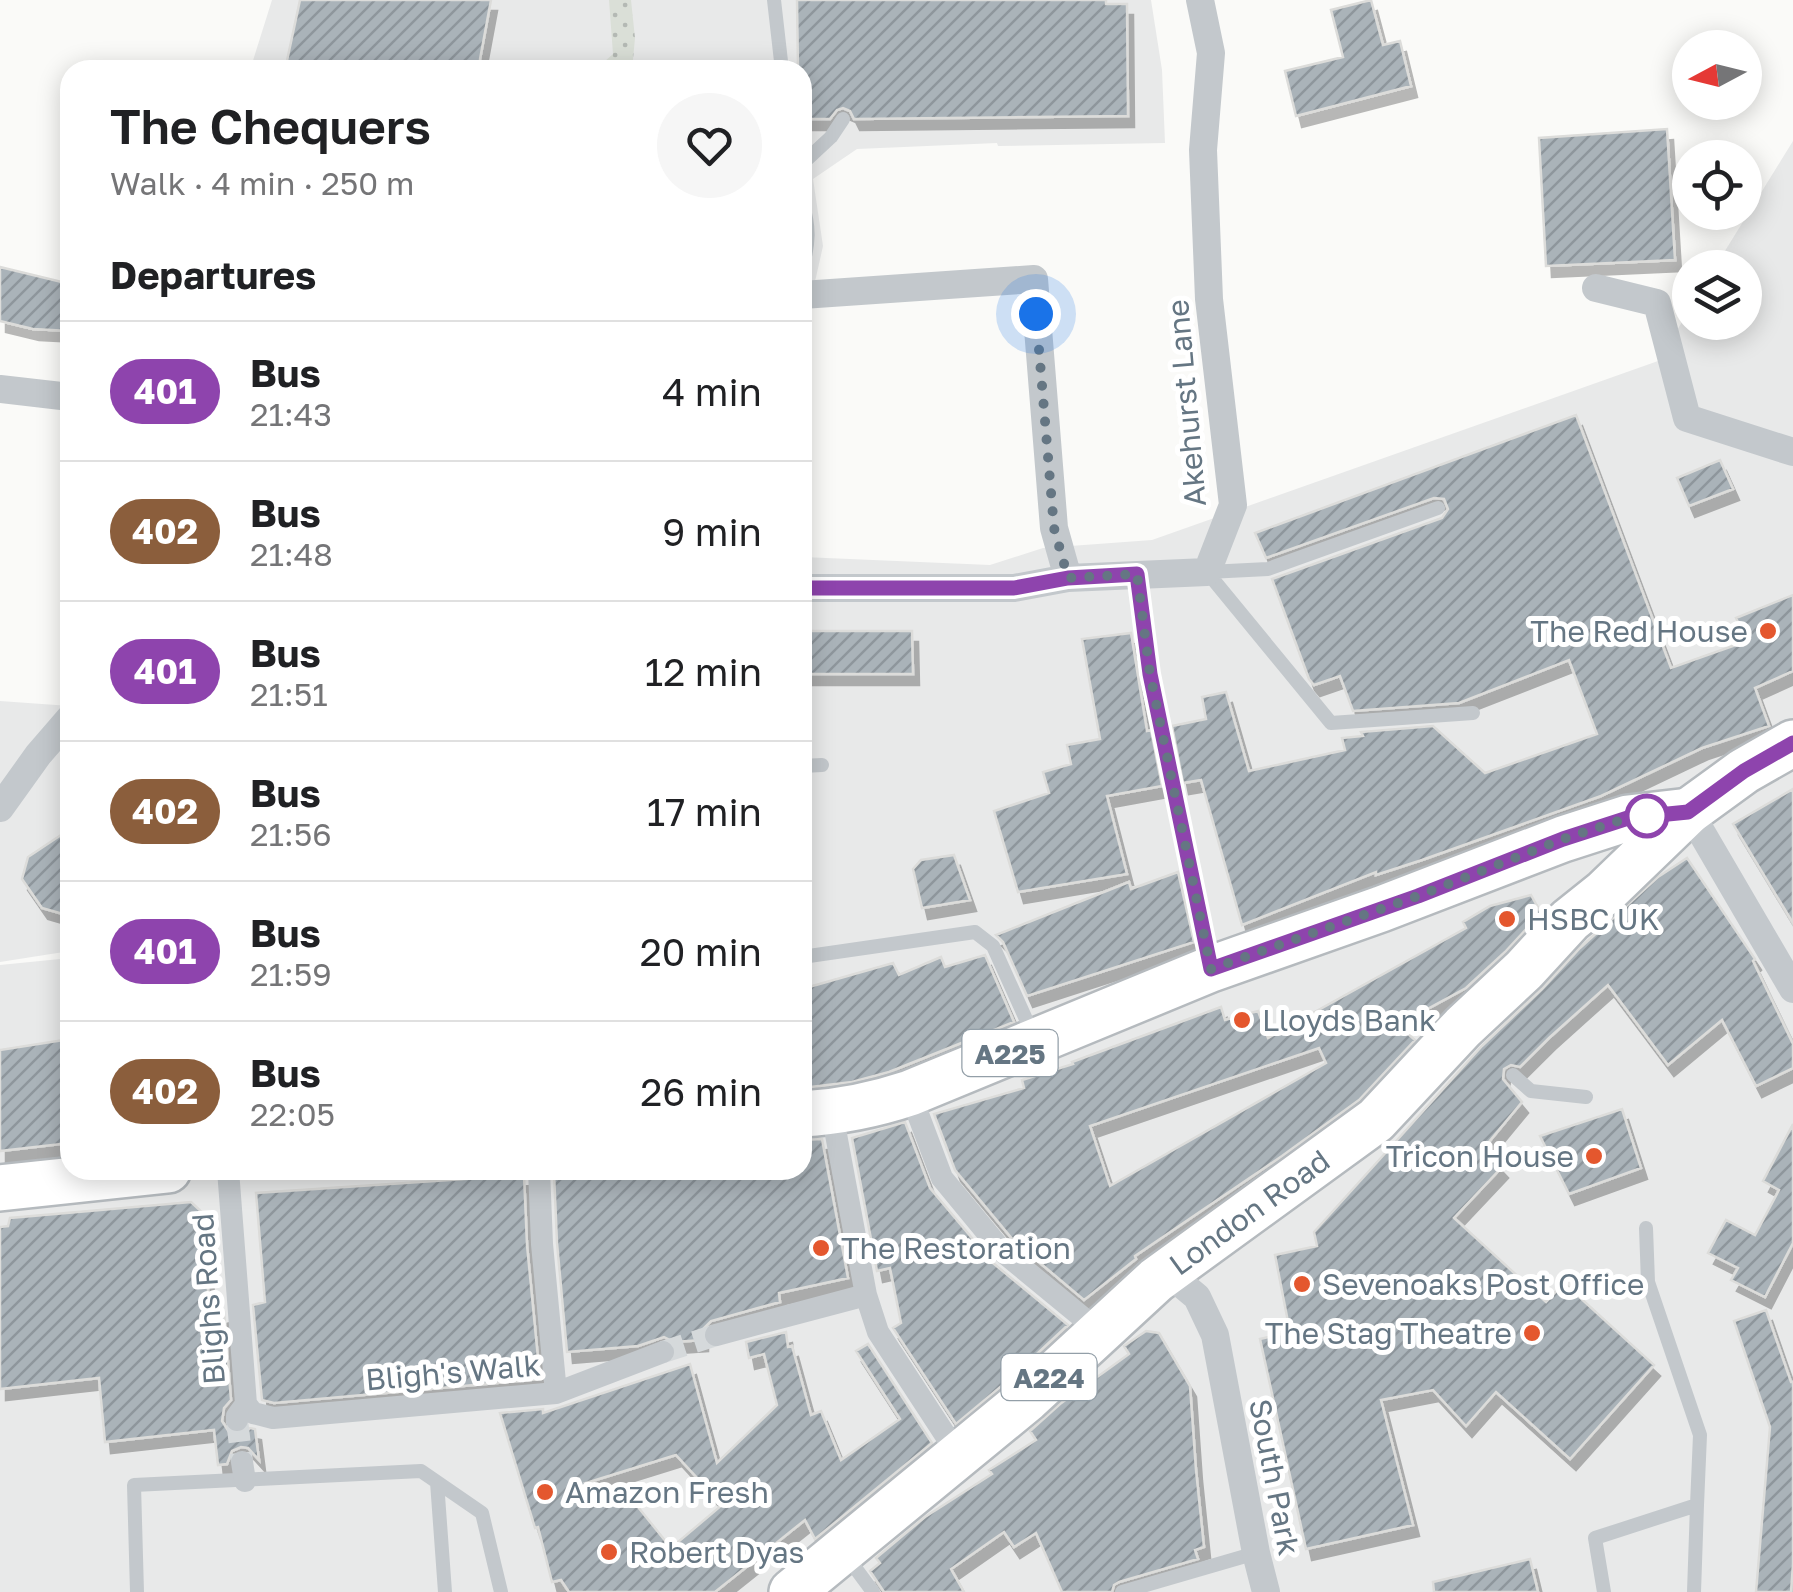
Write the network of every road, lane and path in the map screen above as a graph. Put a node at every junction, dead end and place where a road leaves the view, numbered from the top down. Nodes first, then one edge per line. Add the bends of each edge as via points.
1 (774, 0) edge
2 (1200, 0) edge
3 (781, 60) edge
4 (843, 119) dead end
5 (812, 155) edge
6 (1596, 288) dead end
7 (812, 295) edge
8 (0, 389) edge
9 (60, 396) edge
10 (1793, 452) edge
11 (1438, 508) dead end
12 (1207, 572) junction
13 (1137, 574) junction
14 (1068, 578) junction
15 (812, 588) edge
16 (1473, 713) dead end
17 (60, 729) edge
18 (1793, 744) edge
19 (812, 766) edge
20 (822, 766) dead end
21 (5, 792) edge
22 (1688, 812) junction
23 (1563, 839) junction
24 (1605, 892) junction
25 (812, 956) edge
26 (1211, 969) junction
27 (1790, 978) edge
28 (1037, 1042) junction
29 (1513, 1075) dead end
30 (910, 1093) junction
31 (1586, 1097) dead end
32 (817, 1113) edge
33 (75, 1180) edge
34 (229, 1180) edge
35 (540, 1180) edge
36 (0, 1188) edge
37 (1646, 1228) dead end
38 (1167, 1272) junction
39 (866, 1295) junction
40 (1099, 1331) junction
41 (716, 1335) tunnel mouth
42 (663, 1352) tunnel mouth
43 (556, 1393) junction
44 (241, 1412) joint
45 (959, 1456) junction
46 (438, 1482) junction
47 (1697, 1505) junction
48 (842, 1550) junction
49 (1256, 1553) junction
50 (137, 1592) edge
51 (446, 1592) edge
52 (501, 1592) edge
53 (792, 1592) edge
54 (873, 1592) edge
55 (1122, 1592) edge
56 (1266, 1592) edge
57 (1604, 1592) edge
58 (1694, 1592) edge

1 - 3 lane
2 - 12 street, Akehurst Lane via 1211,53 1203,150 1209,299 1233,506
4 - 5 lane
6 - 10 street via 1657,304 1687,418
7 - 14 street via 1034,279 1054,528
8 - 9 street
11 - 12 lane via 1268,568
12 - 13 street
12 - 16 lane via 1330,723
13 - 14 street
13 - 26 lane via 1150,674
14 - 15 street via 995,589
17 - 21 street
18 - 22 main road, London Road
19 - 20 lane
22 - 23 main road, A225 via 1628,818
22 - 24 main road, London Road / A224
22 - 27 street
23 - 24 main road
23 - 26 main road, A225
24 - 38 main road, London Road / A224 via 1376,1120
25 - 28 lane via 975,932 993,946
26 - 28 main road, A225
28 - 30 main road, A225
29 - 31 lane via 1531,1091
30 - 32 main road, A225
30 - 40 street via 942,1178 1003,1252
32 - 39 street
33 - 36 main road
34 - 44 street, Blighs Road
35 - 43 street
37 - 47 lane via 1648,1282 1700,1434
38 - 40 main road, London Road / A224
38 - 49 street, South Park via 1198,1298 1215,1335
39 - 41 street
39 - 45 street via 878,1332
40 - 45 main road, London Road / A224
42 - 43 street, Bligh's Walk
43 - 44 street, Bligh's Walk via 273,1418
45 - 48 main road, London Road / A224
46 - 50 lane via 421,1471 243,1471 134,1485
46 - 51 lane
46 - 52 lane via 482,1513
47 - 57 lane via 1596,1538
47 - 58 lane
48 - 53 main road, London Road / A224
48 - 54 lane
49 - 55 lane
49 - 56 street, South Park

